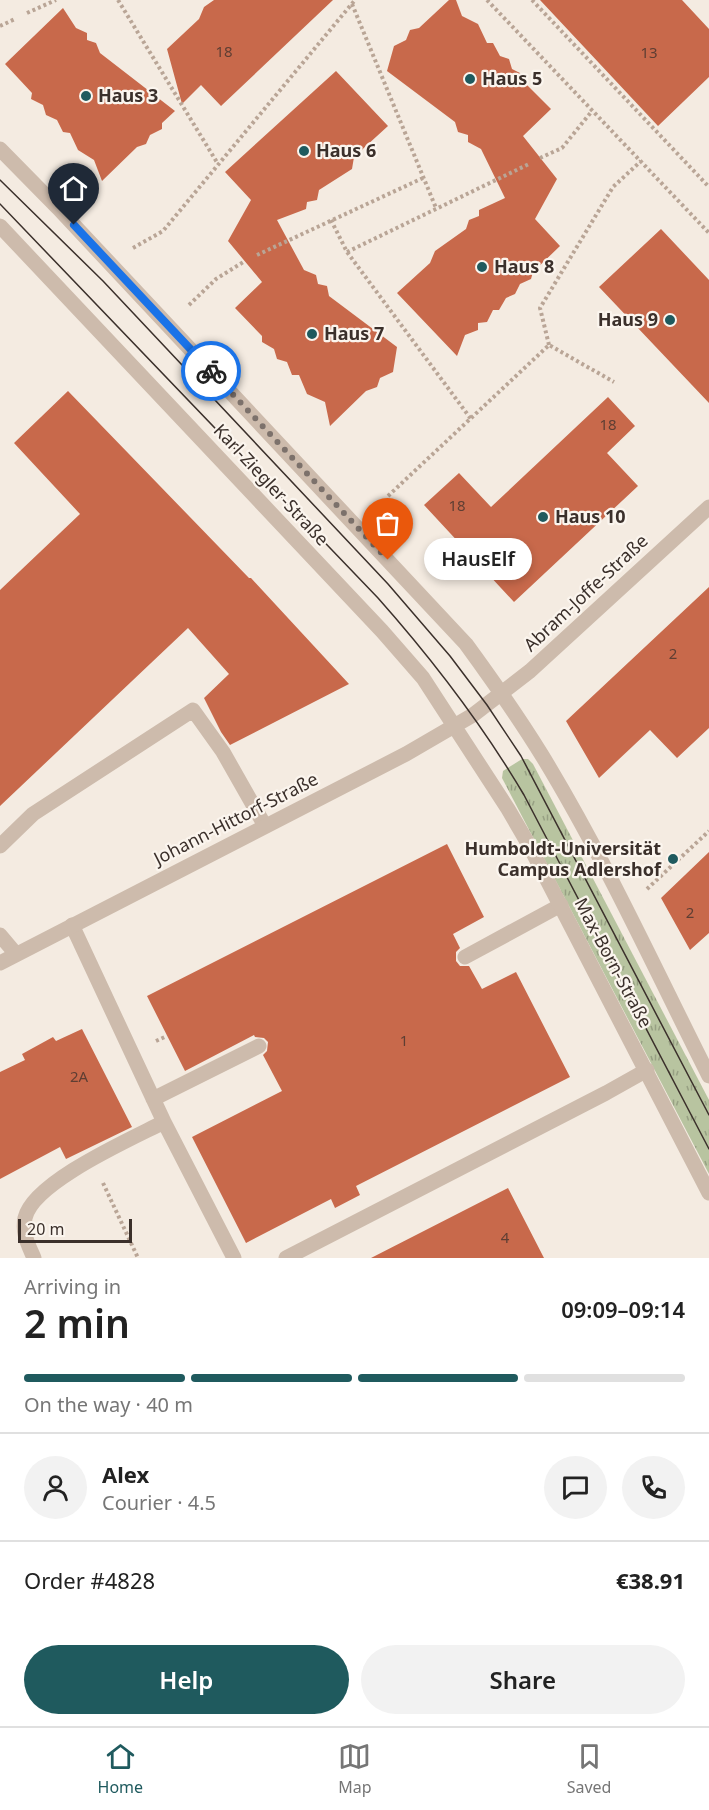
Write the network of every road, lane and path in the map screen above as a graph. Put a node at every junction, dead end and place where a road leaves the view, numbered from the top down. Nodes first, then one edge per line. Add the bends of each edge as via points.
1 (56, 0) edge
2 (127, 0) edge
3 (488, 0) edge
4 (532, 0) edge
5 (119, 2) edge
6 (354, 2) edge
7 (27, 13) dead end
8 (15, 19) dead end
9 (0, 26) edge
10 (592, 111) junction
11 (0, 149) edge
12 (540, 158) dead end
13 (641, 161) junction
14 (218, 164) junction
15 (529, 164) dead end
16 (423, 177) junction
17 (709, 187) edge
18 (436, 208) junction
19 (331, 220) junction
20 (0, 226) edge
21 (709, 232) edge
22 (347, 252) junction
23 (127, 254) dead end
24 (256, 255) dead end
25 (245, 261) dead end
26 (189, 305) dead end
27 (549, 345) junction
28 (614, 382) dead end
29 (471, 419) junction
30 (388, 496) dead end
31 (709, 507) edge
32 (501, 694) junction
33 (487, 705) joint
34 (454, 726) junction
35 (265, 826) junction
36 (709, 831) edge
37 (0, 846) edge
38 (623, 902) junction
39 (561, 905) junction
40 (72, 925) junction
41 (0, 935) edge
42 (16, 954) junction
43 (465, 957) dead end
44 (0, 963) edge
45 (259, 1046) dead end
46 (647, 1070) junction
47 (709, 1076) edge
48 (153, 1099) junction
49 (164, 1122) junction
50 (91, 1159) junction
51 (709, 1193) edge
52 (305, 1254) edge
53 (34, 1258) edge
54 (138, 1258) edge
55 (234, 1258) edge
56 (286, 1258) edge

1 - 7 path
2 - 5 path
3 - 10 path
4 - 17 path
5 - 14 path
6 - 14 path
6 - 16 path
8 - 9 path
10 - 12 path via 562,148
10 - 13 path
11 - 32 street, Karl-Ziegler-Straße via 440,614
13 - 21 path
13 - 27 path via 613,187 540,308
14 - 23 path via 163,231
15 - 18 path
16 - 18 path
16 - 19 path
18 - 22 path
19 - 22 path
19 - 24 path
20 - 34 street, Karl-Ziegler-Straße via 399,649
22 - 29 path
25 - 26 path via 216,279
27 - 28 path
27 - 29 path
29 - 30 path
31 - 32 street, Abram-Joffe-Straße
32 - 33 street, Abram-Joffe-Straße
32 - 38 street, Max-Born-Straße via 554,775
33 - 34 street, Johann-Hittorf-Straße
34 - 35 street, Johann-Hittorf-Straße
34 - 39 street, Max-Born-Straße via 508,809
35 - 37 street via 223,752 193,710 33,814
35 - 40 street, Johann-Hittorf-Straße
36 - 38 path via 643,892
38 - 47 street, Max-Born-Straße
39 - 43 street
39 - 46 street, Max-Born-Straße
40 - 42 street, Johann-Hittorf-Straße
40 - 48 street
41 - 42 street
42 - 44 street, Johann-Hittorf-Straße
45 - 48 street
46 - 51 street, Max-Born-Straße
46 - 52 street
48 - 49 street
49 - 50 street
49 - 55 street
50 - 53 street via 33,1201 27,1211 24,1235
50 - 54 path
52 - 56 street

